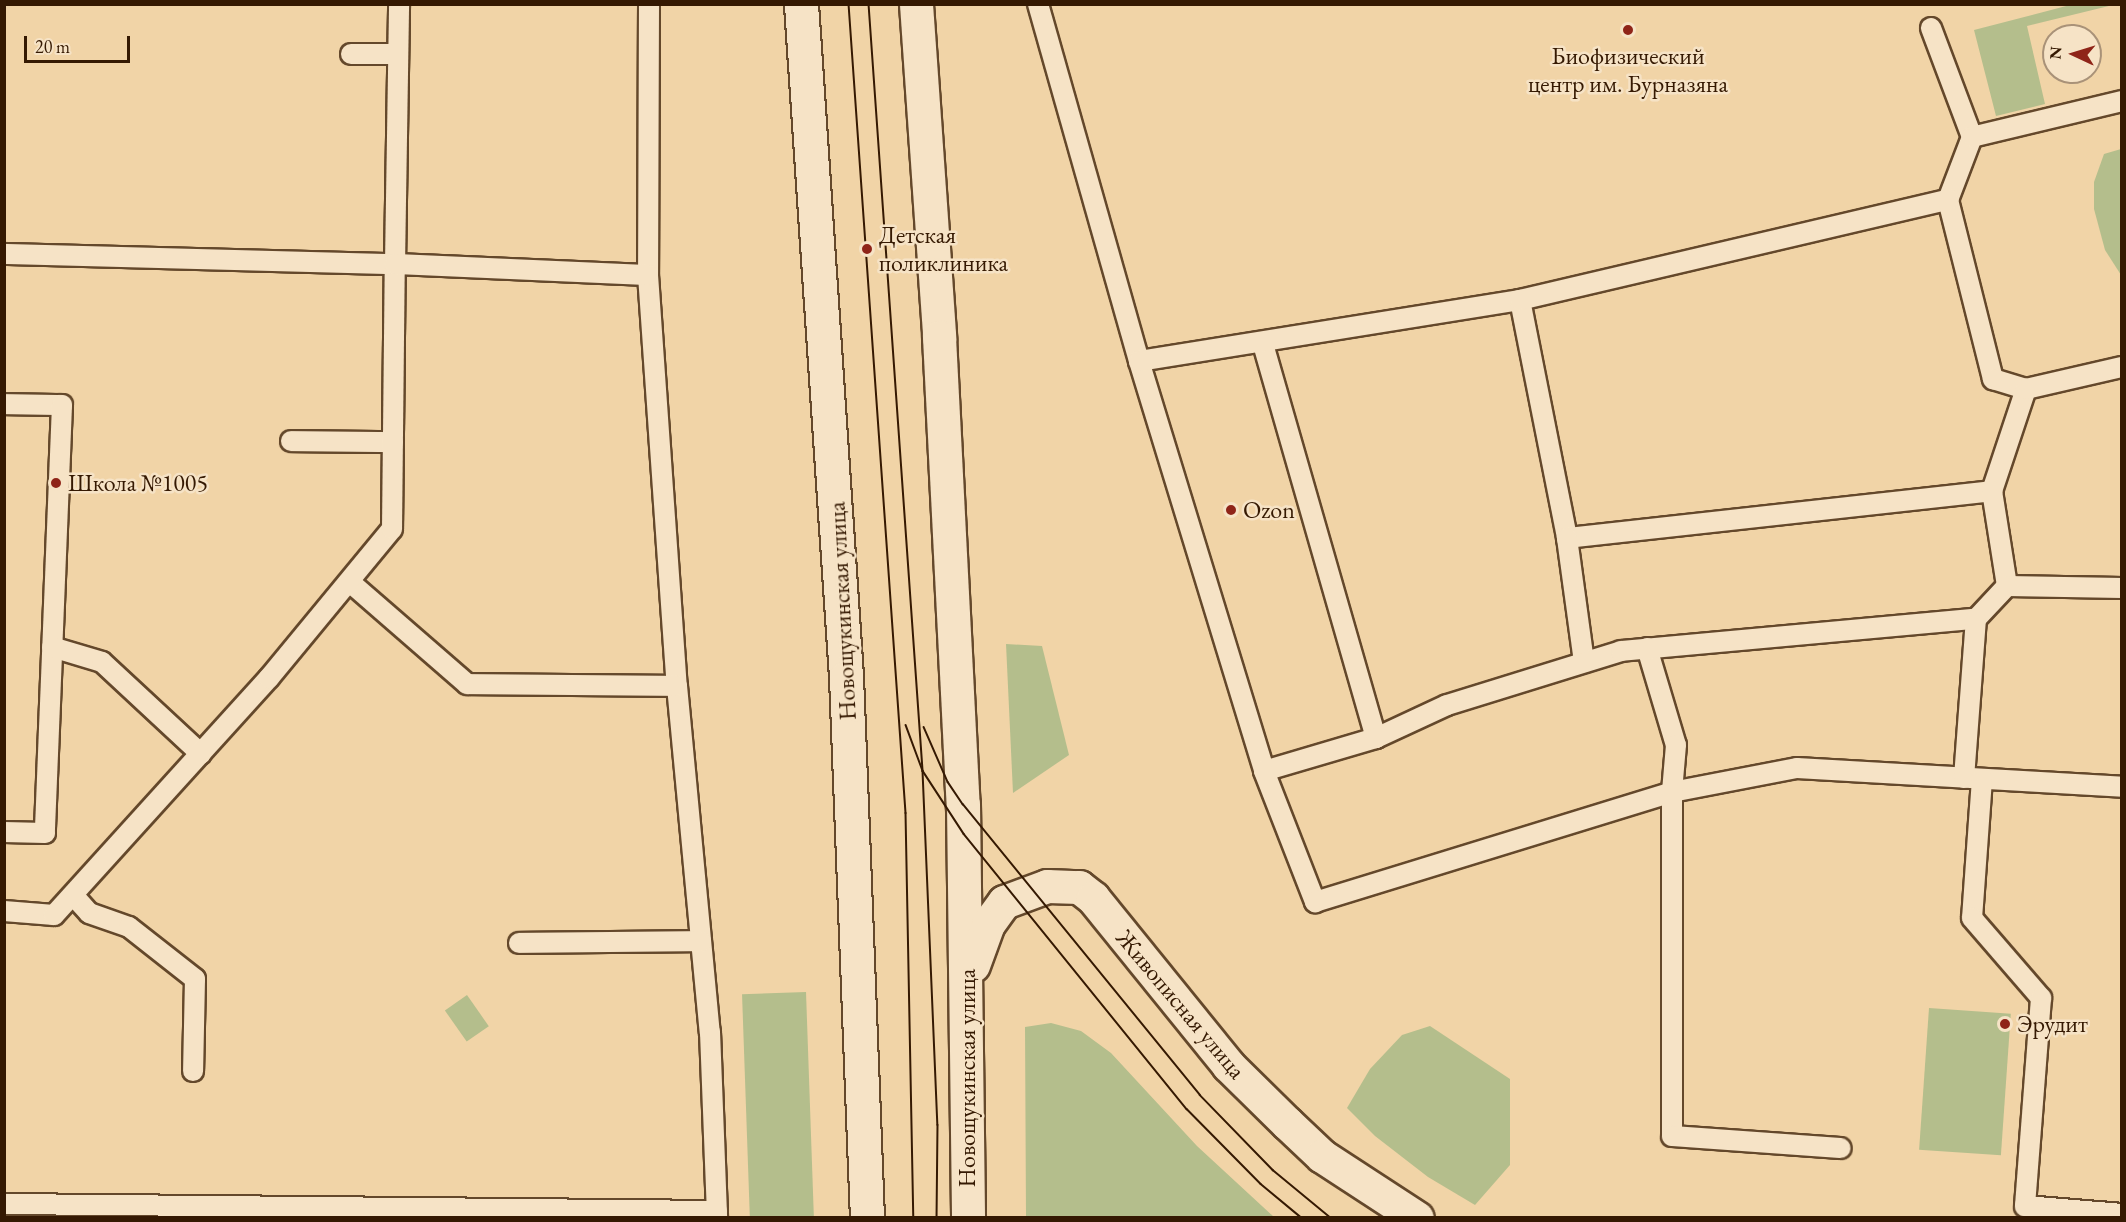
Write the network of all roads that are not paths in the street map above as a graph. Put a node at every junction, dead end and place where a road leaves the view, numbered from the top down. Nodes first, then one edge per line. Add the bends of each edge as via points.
1 (399, 4) edge
2 (649, 4) edge
3 (801, 4) edge
4 (916, 4) edge
5 (1038, 4) edge
6 (1931, 28) dead end
7 (351, 54) dead end
8 (398, 54) junction
9 (2121, 101) edge
10 (1972, 137) junction
11 (1948, 200) junction
12 (4, 254) edge
13 (395, 264) junction
14 (648, 275) junction
15 (1520, 300) junction
16 (1263, 344) junction
17 (1139, 361) junction
18 (2121, 367) edge
19 (2026, 388) junction
20 (4, 404) edge
21 (291, 441) dead end
22 (393, 442) junction
23 (1992, 491) junction
24 (1567, 538) junction
25 (351, 583) junction
26 (2007, 586) junction
27 (2121, 588) edge
28 (1976, 618) junction
29 (52, 647) junction
30 (1647, 648) junction
31 (1584, 662) junction
32 (677, 686) junction
33 (1376, 738) junction
34 (201, 754) junction
35 (1264, 771) junction
36 (1973, 779) junction
37 (2121, 787) edge
38 (1672, 792) junction
39 (4, 832) edge
40 (73, 896) junction
41 (4, 911) edge
42 (701, 941) junction
43 (519, 943) dead end
44 (967, 981) junction
45 (194, 1071) dead end
46 (1841, 1148) dead end
47 (4, 1204) edge
48 (504, 1213) edge
49 (717, 1214) edge
50 (2121, 1214) edge
51 (867, 1218) edge
52 (968, 1218) edge
53 (1417, 1218) edge

1 - 8 lane
2 - 14 lane
3 - 51 main road, Новощукинская улица via 846,665
4 - 44 main road, Новощукинская улица via 951,544
5 - 17 lane
6 - 10 lane
7 - 8 lane
8 - 13 lane
9 - 10 lane
10 - 11 lane
11 - 15 lane
11 - 19 lane via 1993,379
12 - 13 lane
13 - 14 lane
13 - 22 lane
14 - 32 lane
15 - 16 lane
15 - 24 lane
16 - 17 lane
16 - 33 lane
17 - 35 lane
18 - 19 lane
19 - 23 lane
20 - 29 lane via 62,405
21 - 22 lane
22 - 25 lane via 392,529
23 - 24 lane
23 - 26 lane
24 - 31 lane
25 - 32 lane via 467,684
25 - 34 lane
26 - 27 lane
26 - 28 lane
28 - 30 lane
28 - 36 lane
29 - 34 lane via 102,662
29 - 39 lane via 45,833
30 - 31 lane
30 - 38 lane via 1676,746
31 - 33 lane via 1447,705
32 - 42 lane
33 - 35 lane
34 - 40 lane
35 - 38 lane via 1315,902
36 - 37 lane
36 - 38 lane via 1797,768
36 - 50 lane via 1972,918 2041,999 2025,1206
38 - 46 lane via 1672,1136
40 - 41 lane via 54,915
40 - 45 lane via 89,913 129,927 195,979
42 - 43 lane
42 - 49 lane via 710,1032
44 - 52 main road, Новощукинская улица
44 - 53 main road, Живописная улица via 988,924 1004,902 1047,886 1079,887 1094,898 1228,1065 1287,1123 1322,1156
47 - 48 lane
48 - 49 lane

